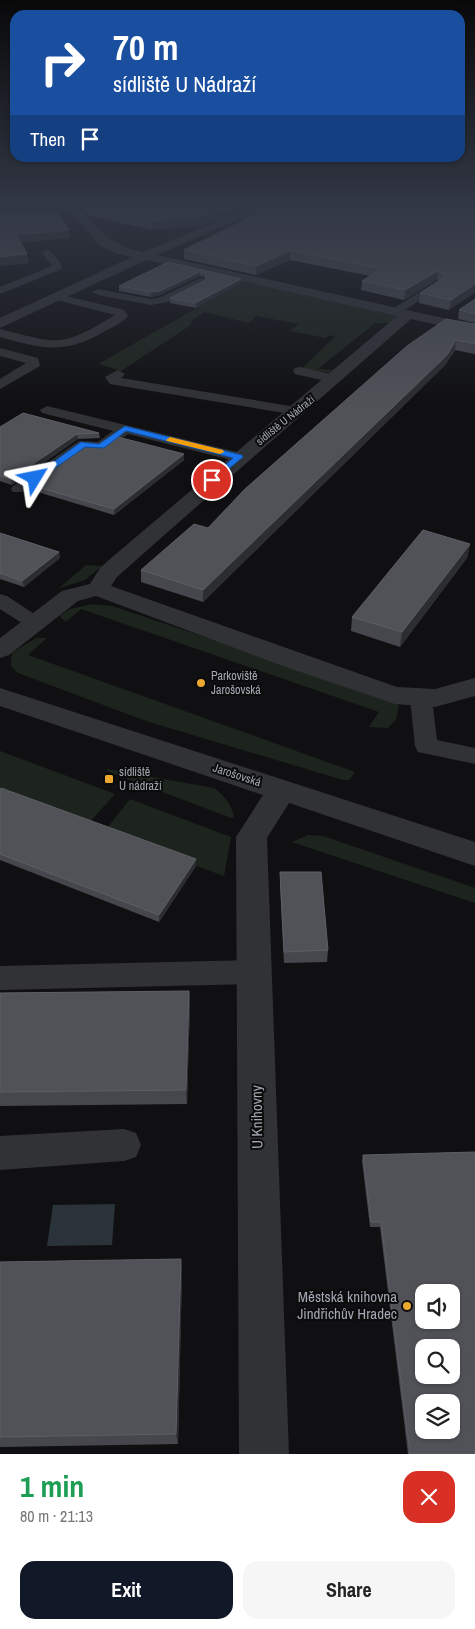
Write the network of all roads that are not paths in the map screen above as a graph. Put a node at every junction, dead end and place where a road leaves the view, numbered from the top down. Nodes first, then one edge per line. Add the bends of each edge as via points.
1 (54, 270) edge
2 (119, 270) edge
3 (212, 270) edge
4 (202, 280) edge
5 (436, 285) edge
6 (76, 288) junction
7 (0, 291) edge
8 (57, 297) junction
9 (402, 313) junction
10 (0, 324) edge
11 (475, 329) edge
12 (0, 332) edge
13 (0, 352) edge
14 (300, 372) dead end
15 (118, 374) dead end
16 (334, 379) junction
17 (0, 385) edge
18 (47, 410) dead end
19 (296, 411) junction
20 (125, 429) junction
21 (239, 457) junction
22 (19, 489) dead end
23 (98, 589) junction
24 (0, 600) edge
25 (35, 623) junction
26 (0, 650) edge
27 (475, 686) edge
28 (0, 697) edge
29 (420, 699) junction
30 (475, 756) edge
31 (282, 790) junction
32 (475, 854) edge
33 (254, 972) junction
34 (0, 978) edge
35 (124, 1145) dead end
36 (0, 1153) edge
37 (264, 1454) edge

1 - 7 lane
2 - 6 street
3 - 9 street
4 - 6 lane via 164,300 151,302
5 - 9 lane
6 - 8 street
8 - 10 street
8 - 12 lane via 120,312 122,316 83,340 62,347
9 - 11 street
9 - 16 street, sídliště U Nádraží
13 - 17 lane via 33,362 33,366
14 - 16 lane
15 - 19 lane via 112,377 115,381
16 - 19 street, sídliště U Nádraží
18 - 20 lane
19 - 21 street, sídliště U Nádraží
20 - 21 lane
20 - 22 lane via 101,446 84,444
21 - 23 street, sídliště U Nádraží via 108,573
23 - 25 street via 70,596
23 - 29 street via 362,685
24 - 25 lane
25 - 26 street
27 - 29 street via 452,695
28 - 31 street, Jarošovská
29 - 30 lane via 426,746
31 - 32 street, Jarošovská
31 - 33 street, U Knihovny via 251,837
33 - 34 lane
33 - 37 street, U Knihovny
35 - 36 lane

